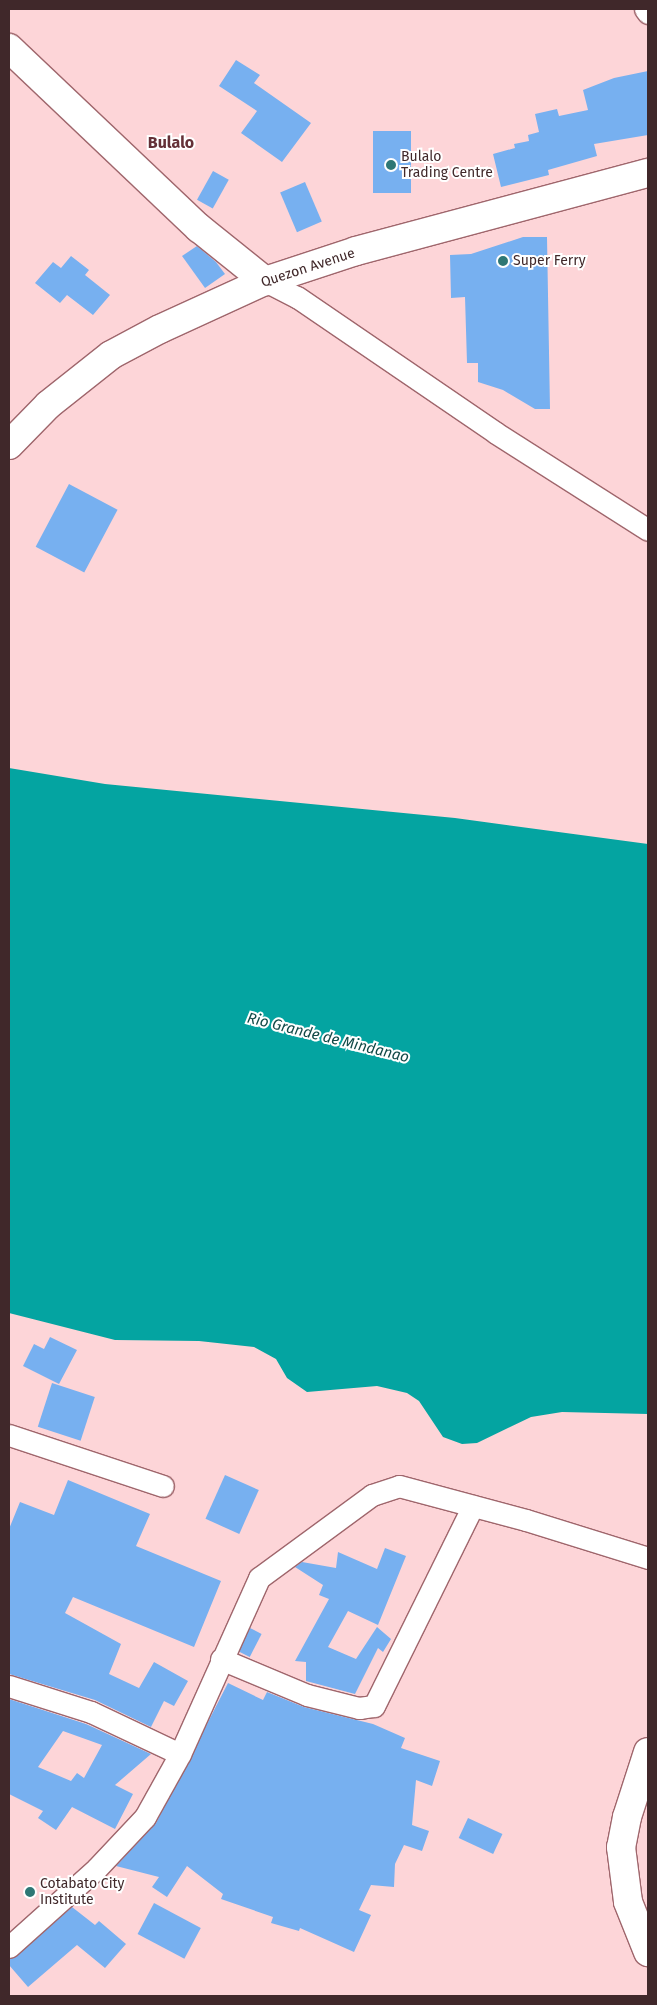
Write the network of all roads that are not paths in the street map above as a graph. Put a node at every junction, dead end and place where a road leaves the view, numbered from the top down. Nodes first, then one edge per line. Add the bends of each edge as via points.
1 (645, 9) edge
2 (648, 13) edge
3 (9, 48) edge
4 (648, 173) edge
5 (265, 281) junction
6 (11, 438) edge
7 (648, 530) edge
8 (9, 1435) edge
9 (163, 1486) dead end
10 (473, 1506) junction
11 (648, 1558) edge
12 (221, 1659) junction
13 (9, 1686) edge
14 (648, 1752) edge
15 (180, 1754) junction
16 (9, 1947) edge
17 (648, 1952) edge

1 - 2 street
3 - 5 street via 199,228
4 - 5 street, Quezon Avenue via 356,251
5 - 6 street, Quezon Avenue via 169,324 111,355 48,404
5 - 7 street via 297,297 496,433
8 - 9 street
10 - 11 street
10 - 12 street via 399,1486 372,1495 259,1578
10 - 12 street via 374,1706 359,1708 307,1696
12 - 15 street
13 - 15 street via 90,1712
14 - 17 street via 627,1817 622,1847 628,1902
15 - 16 street via 146,1816 97,1868

